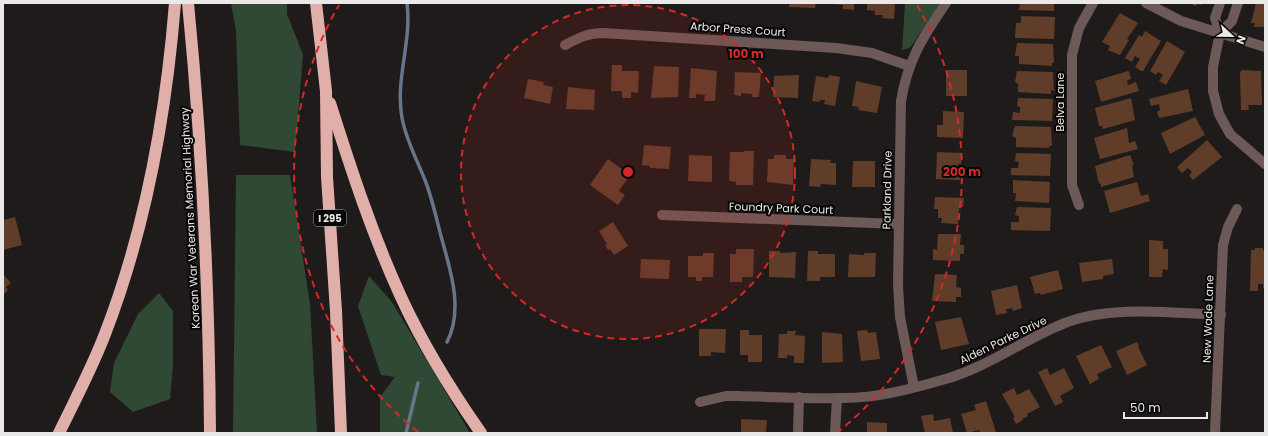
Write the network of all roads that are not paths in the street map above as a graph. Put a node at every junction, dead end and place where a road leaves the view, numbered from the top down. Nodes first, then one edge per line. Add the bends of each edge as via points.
1 (175, 3) edge
2 (188, 3) edge
3 (316, 3) edge
4 (946, 3) edge
5 (1093, 3) edge
6 (1146, 3) edge
7 (1220, 3) edge
8 (1238, 3) edge
9 (1220, 34) junction
10 (565, 45) dead end
11 (1265, 48) edge
12 (909, 66) junction
13 (326, 91) junction
14 (1265, 164) edge
15 (1079, 205) dead end
16 (1237, 209) dead end
17 (662, 215) dead end
18 (899, 224) junction
19 (1221, 315) junction
20 (914, 387) junction
21 (799, 397) junction
22 (837, 398) junction
23 (700, 402) dead end
24 (59, 433) edge
25 (210, 433) edge
26 (341, 433) edge
27 (481, 433) edge
28 (798, 433) edge
29 (835, 433) edge
30 (1215, 433) edge

1 - 24 highway via 167,90 156,156 136,239 105,334
2 - 25 highway, Korean War Veterans Memorial Highway via 205,225
3 - 13 highway, I 295
4 - 12 street, Parkland Drive via 920,42
5 - 15 street, Belva Lane via 1079,28 1072,55 1072,184
6 - 9 street via 1181,21
7 - 9 street via 1215,18
8 - 9 street via 1232,21
9 - 11 street
9 - 14 street via 1213,75 1213,91 1219,114 1230,134
10 - 12 street, Arbor Press Court via 583,36 603,32 836,48 872,53
12 - 18 street, Parkland Drive via 901,101
13 - 26 highway, I 295 via 327,177
13 - 27 highway via 372,229 401,298 442,374
16 - 19 street, New Wade Lane via 1223,245
17 - 18 street, Foundry Park Court
18 - 20 street, Parkland Drive via 900,317
19 - 20 street, Alden Parke Drive via 1109,312 1088,316 1065,323 974,370
19 - 30 street, New Wade Lane
20 - 22 street, Alden Parke Drive via 867,396
21 - 22 street, Alden Parke Drive
21 - 23 street, Alden Parke Drive via 726,396
21 - 28 street
22 - 29 street

